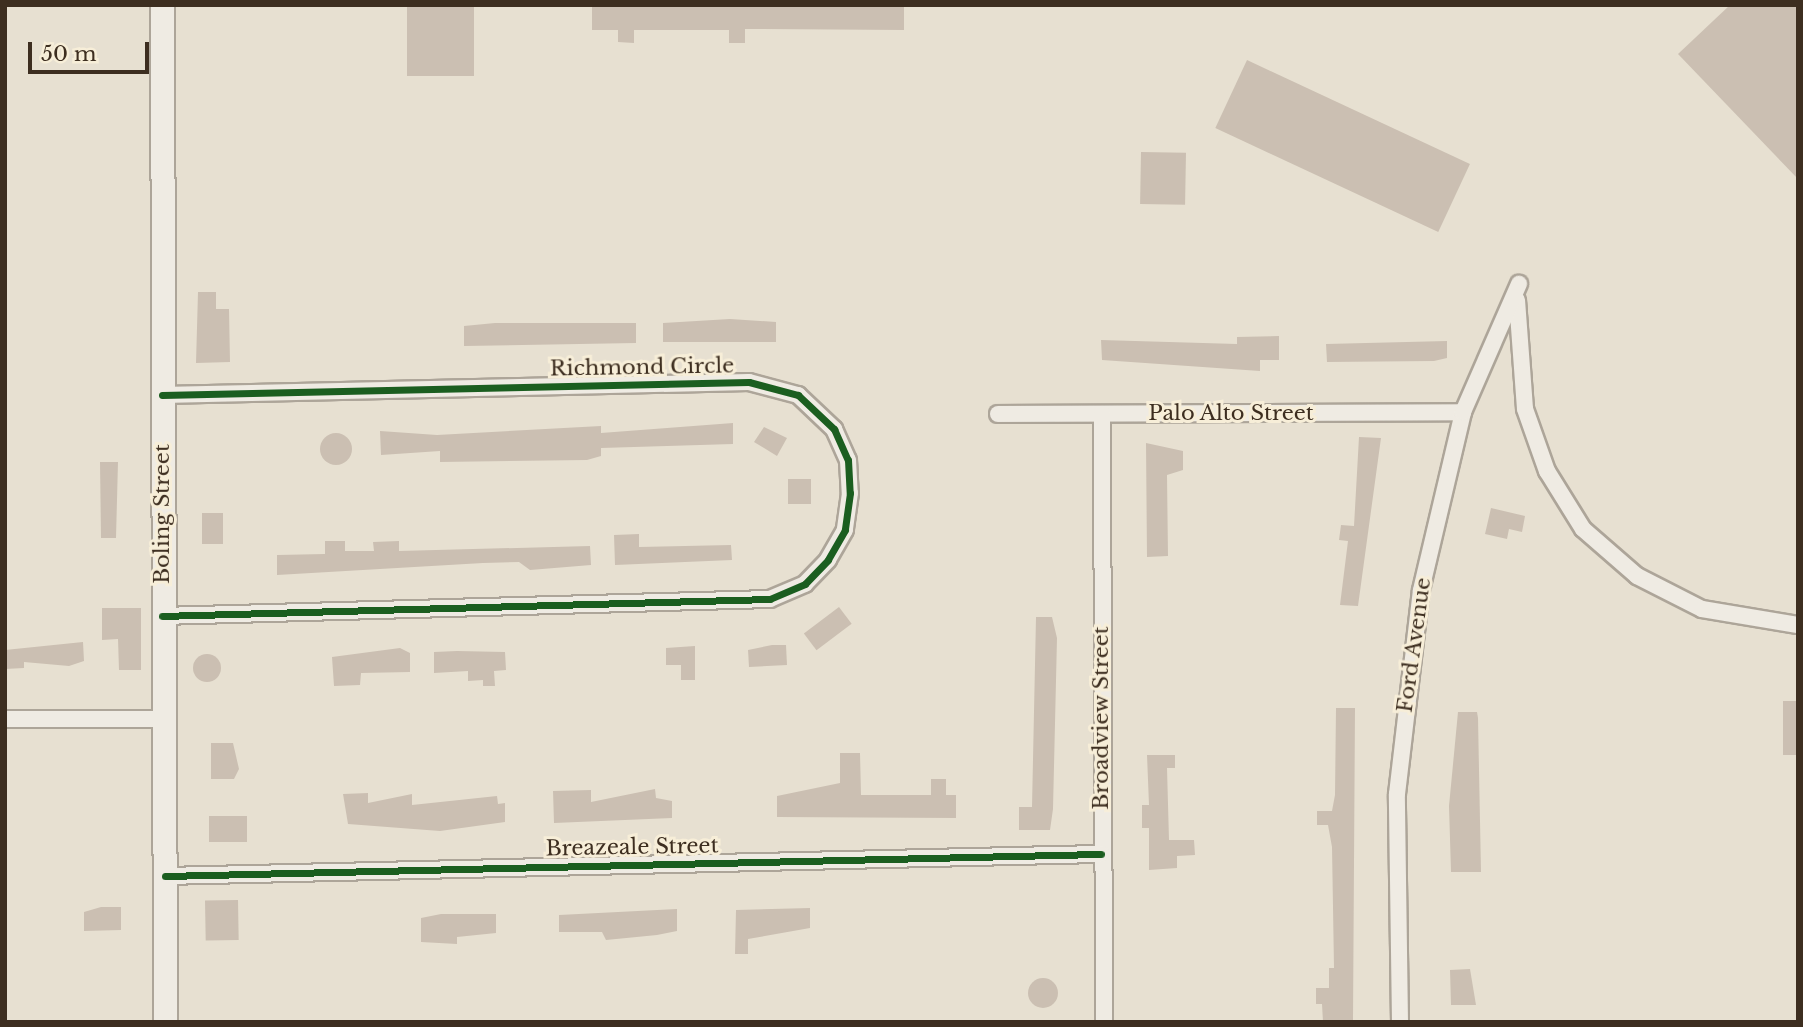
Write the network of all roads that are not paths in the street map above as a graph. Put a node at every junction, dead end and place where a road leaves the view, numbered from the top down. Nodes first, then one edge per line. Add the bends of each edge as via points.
1 (162, 5) edge
2 (162, 394) junction
3 (1463, 412) junction
4 (999, 414) dead end
5 (1102, 414) junction
6 (162, 615) junction
7 (1798, 625) edge
8 (5, 719) edge
9 (163, 719) junction
10 (1101, 854) junction
11 (164, 876) junction
12 (165, 1022) edge
13 (1104, 1022) edge
14 (1400, 1022) edge

1 - 2 street, Boling Street
2 - 6 street, Boling Street
2 - 6 street, Richmond Circle via 749,382 798,394 834,429 848,460 850,493 845,530 828,560 805,584 770,599
3 - 5 street, Palo Alto Street
3 - 7 street, Ford Avenue via 1519,284 1515,319 1525,409 1546,471 1583,528 1637,576 1702,609
3 - 14 street, Ford Avenue via 1424,570 1401,737
4 - 5 street, Palo Alto Street
5 - 10 street, Broadview Street
6 - 9 street, Boling Street
8 - 9 street
9 - 11 street, Boling Street
10 - 11 street, Breazeale Street
10 - 13 street, Broadview Street
11 - 12 street, Boling Street

